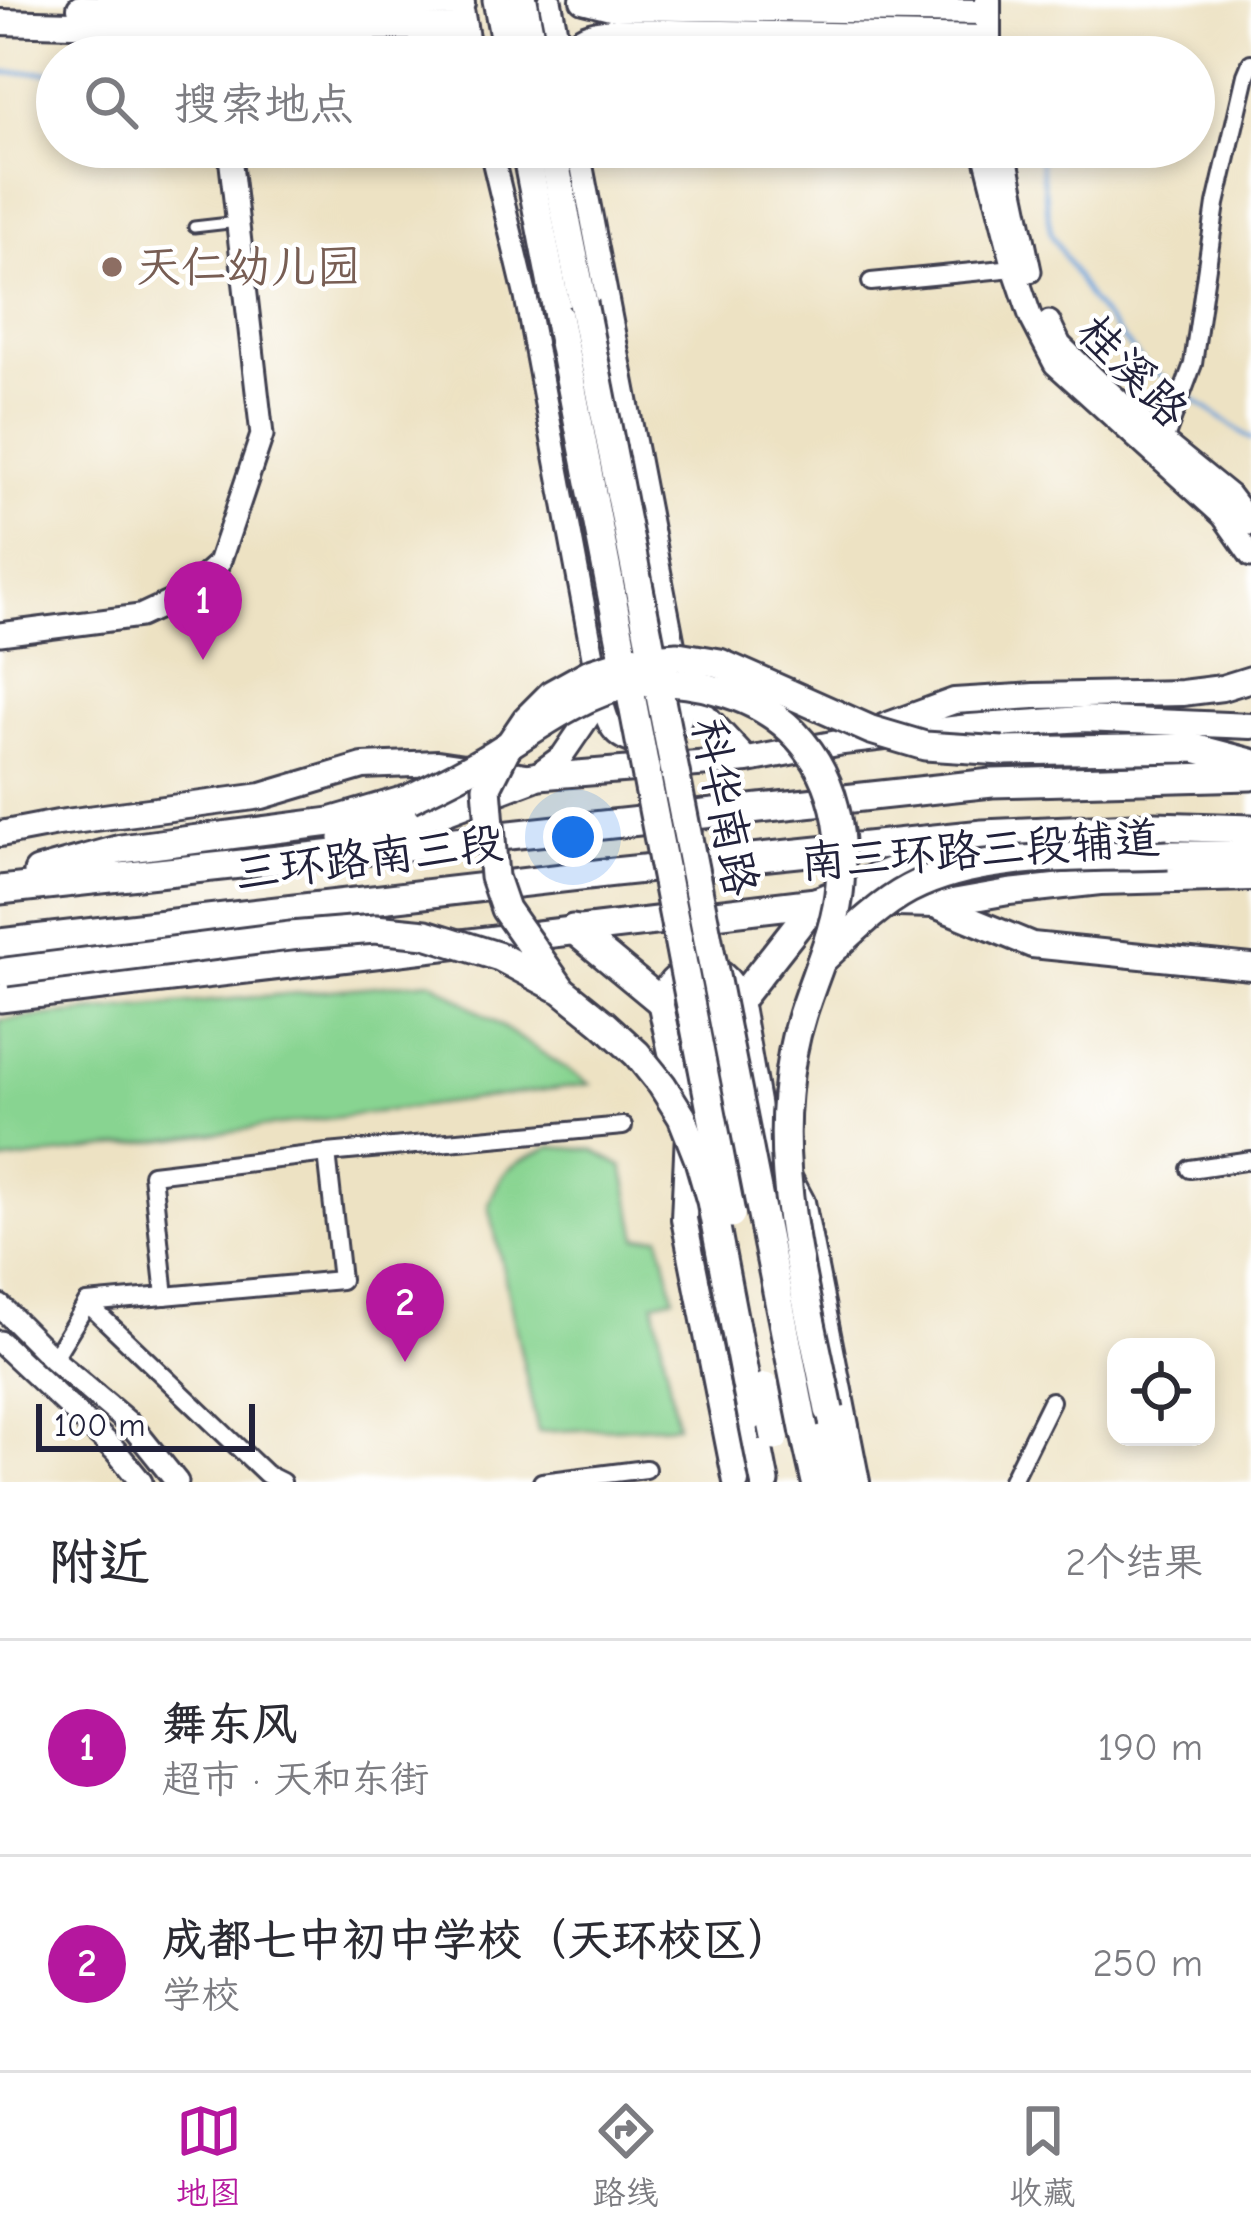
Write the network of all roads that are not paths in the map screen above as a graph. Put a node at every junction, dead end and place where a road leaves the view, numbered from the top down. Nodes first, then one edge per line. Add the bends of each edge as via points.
1 (497, 0) edge
2 (523, 0) edge
3 (550, 0) edge
4 (583, 0) edge
5 (957, 5) edge
6 (0, 6) edge
7 (987, 6) edge
8 (462, 10) edge
9 (214, 13) edge
10 (0, 22) edge
11 (504, 36) edge
12 (530, 36) edge
13 (558, 36) edge
14 (584, 36) edge
15 (724, 36) edge
16 (961, 36) edge
17 (988, 36) edge
18 (1251, 63) edge
19 (232, 168) edge
20 (495, 168) edge
21 (516, 168) edge
22 (529, 168) edge
23 (556, 168) edge
24 (578, 168) edge
25 (988, 168) edge
26 (1008, 168) edge
27 (238, 222) junction
28 (540, 223) junction
29 (194, 227) dead end
30 (1014, 268) junction
31 (871, 282) dead end
32 (570, 310) junction
33 (1161, 450) junction
34 (1251, 524) edge
35 (1251, 556) edge
36 (0, 634) edge
37 (1251, 660) edge
38 (1251, 679) edge
39 (1222, 688) junction
40 (682, 689) junction
41 (601, 699) junction
42 (1251, 726) edge
43 (843, 742) junction
44 (748, 760) junction
45 (1251, 764) edge
46 (1251, 776) edge
47 (532, 777) junction
48 (1251, 830) edge
49 (0, 834) edge
50 (983, 834) junction
51 (1251, 852) edge
52 (267, 859) junction
53 (1251, 878) edge
54 (0, 886) edge
55 (816, 902) junction
56 (935, 905) junction
57 (573, 929) junction
58 (0, 943) edge
59 (822, 961) junction
60 (1251, 967) edge
61 (2, 980) edge
62 (562, 990) junction
63 (660, 1000) junction
64 (739, 1000) junction
65 (623, 1126) dead end
66 (327, 1153) junction
67 (1251, 1160) edge
68 (1190, 1169) dead end
69 (165, 1296) junction
70 (87, 1303) junction
71 (0, 1306) edge
72 (0, 1342) edge
73 (53, 1359) junction
74 (1051, 1401) dead end
75 (646, 1469) dead end
76 (141, 1482) edge
77 (177, 1482) edge
78 (281, 1482) edge
79 (542, 1482) edge
80 (736, 1482) edge
81 (765, 1482) edge
82 (783, 1482) edge
83 (816, 1482) edge
84 (832, 1482) edge
85 (857, 1482) edge
86 (1011, 1482) edge

1 - 11 main road
2 - 12 main road
3 - 13 street
4 - 5 main road via 611,7
5 - 7 main road
5 - 16 main road
6 - 9 main road
7 - 17 main road
8 - 9 main road
9 - 10 main road
14 - 15 main road
18 - 33 street via 1216,205 1193,364
19 - 27 street
20 - 41 street
21 - 28 street
22 - 28 main road, 科华南路
23 - 32 main road, 科华南路
24 - 40 street
25 - 30 street, 桂溪路
26 - 33 street, 桂溪路 via 1025,256 1060,345
27 - 29 lane
27 - 36 street via 262,435 219,563 181,597 140,616
28 - 32 main road, 科华南路
30 - 31 street
30 - 33 street, 桂溪路 via 1055,364
32 - 82 main road, 科华南路, bridge
32 - 83 main road, 科华南路, bridge
33 - 34 street, 桂溪路 via 1229,495
33 - 35 street, 桂溪路
37 - 39 main road
38 - 39 main road
39 - 43 main road via 953,701
40 - 41 street via 682,717 656,742 633,744 617,734
40 - 44 street
41 - 47 street via 562,756
42 - 43 main road via 1083,719
43 - 44 main road
44 - 47 main road
45 - 62 main road, bridge via 1194,748 925,746 720,663 678,656 590,673 526,720 488,787 494,877 505,909
46 - 52 main road, 三环路南三段 via 992,784
47 - 49 main road via 438,763 363,766 262,796
47 - 52 main road via 443,811
48 - 50 main road, 三环路南三段
50 - 55 main road
50 - 58 main road, 三环路南三段
51 - 59 main road, bridge via 1005,861 930,879
52 - 54 main road, 三环路南三段
53 - 56 main road, 南三环路三段辅道 via 1100,882
54 - 59 main road, bridge via 122,848 329,822 409,799 584,700 626,686 694,684 765,710 817,761 842,840 840,891
55 - 56 main road, 南三环路三段辅道
55 - 57 main road, 南三环路三段辅道
55 - 64 main road
56 - 60 main road via 1032,945
57 - 61 main road, 南三环路三段辅道 via 290,966
57 - 63 main road
59 - 84 main road, bridge via 790,1067 785,1138 829,1410
61 - 62 main road, bridge via 374,929 426,934 500,957
62 - 81 main road, bridge via 637,1054 682,1117 711,1201
63 - 64 main road via 678,973 695,967 725,975
63 - 80 main road via 688,1132 684,1219
64 - 85 main road via 761,1125 802,1202
65 - 66 street
66 - 69 street via 152,1174
66 - 69 street via 341,1280
67 - 68 street
69 - 70 street
70 - 73 street
70 - 78 street
71 - 73 street
72 - 76 street
73 - 77 street via 130,1425
74 - 86 street
75 - 79 street

